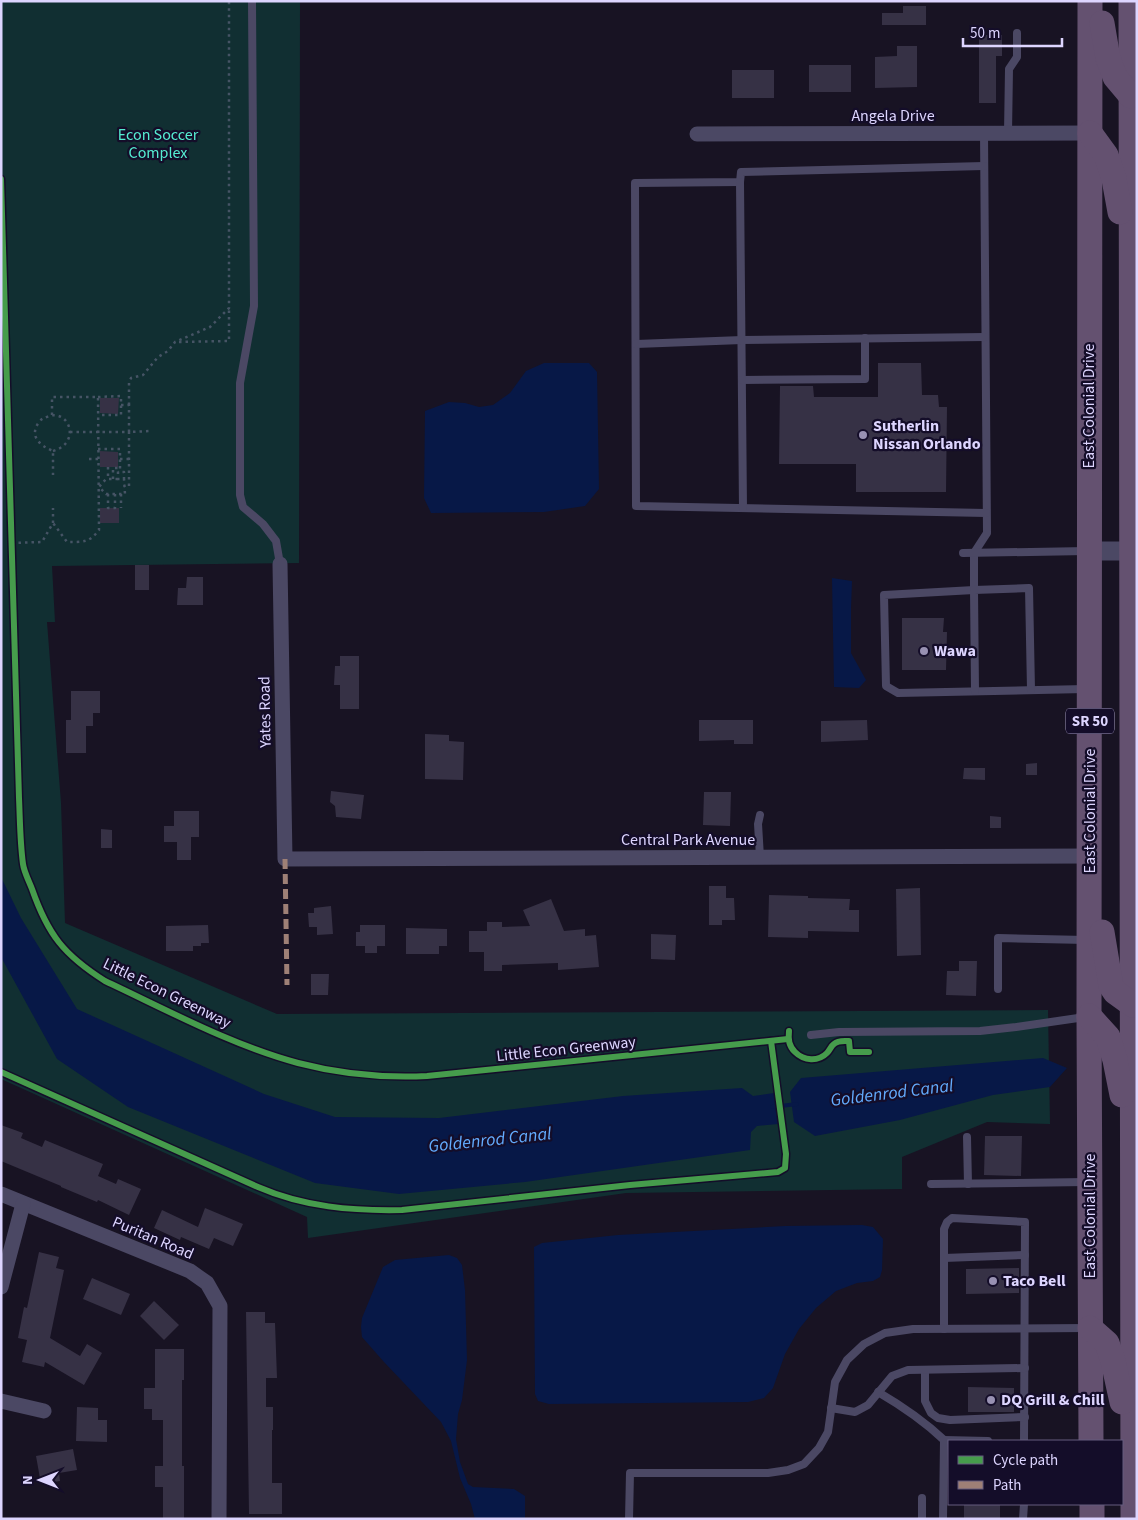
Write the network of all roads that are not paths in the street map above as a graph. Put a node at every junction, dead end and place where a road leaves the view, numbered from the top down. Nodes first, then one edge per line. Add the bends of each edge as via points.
1 (252, 1) edge
2 (1090, 1) edge
3 (1098, 1) edge
4 (1133, 7) edge
5 (1018, 33) dead end
6 (1134, 96) edge
7 (984, 133) junction
8 (1008, 133) junction
9 (1090, 133) junction
10 (697, 134) dead end
11 (984, 166) junction
12 (740, 182) junction
13 (1134, 217) edge
14 (1134, 274) edge
15 (1134, 314) edge
16 (985, 337) junction
17 (865, 338) junction
18 (742, 340) junction
19 (636, 344) junction
20 (742, 380) junction
21 (1134, 424) edge
22 (1134, 500) edge
23 (743, 508) junction
24 (986, 513) junction
25 (1090, 551) junction
26 (1134, 551) edge
27 (963, 553) dead end
28 (974, 553) junction
29 (280, 564) joint
30 (974, 590) junction
31 (1134, 658) edge
32 (1090, 689) junction
33 (1031, 690) junction
34 (975, 691) junction
35 (1134, 752) edge
36 (760, 815) dead end
37 (1134, 832) edge
38 (1090, 856) junction
39 (760, 857) junction
40 (285, 859) joint
41 (1135, 900) edge
42 (1096, 940) junction
43 (998, 989) dead end
44 (1133, 1005) junction
45 (1090, 1016) junction
46 (811, 1035) dead end
47 (967, 1137) dead end
48 (1090, 1182) junction
49 (931, 1184) dead end
50 (968, 1184) junction
51 (1133, 1184) junction
52 (1, 1194) edge
53 (23, 1204) junction
54 (1135, 1215) edge
55 (1025, 1255) junction
56 (944, 1258) junction
57 (1, 1287) edge
58 (1025, 1328) junction
59 (1090, 1328) junction
60 (944, 1329) junction
61 (1135, 1349) edge
62 (1025, 1368) junction
63 (925, 1370) junction
64 (878, 1392) junction
65 (1, 1402) edge
66 (831, 1408) junction
67 (44, 1411) dead end
68 (1025, 1417) junction
69 (944, 1440) junction
70 (948, 1440) edge
71 (1024, 1440) edge
72 (1091, 1440) edge
73 (1133, 1451) junction
74 (1135, 1480) edge
75 (922, 1498) dead end
76 (1024, 1505) edge
77 (1092, 1505) edge
78 (218, 1519) edge
79 (629, 1519) edge
80 (922, 1519) edge
81 (943, 1519) edge
82 (1023, 1519) edge
83 (1092, 1519) edge
84 (1133, 1519) edge

1 - 29 lane via 254,306 240,383 240,494 243,507 263,524 276,541
2 - 9 highway, East Colonial Drive / SR 50
3 - 6 highway via 1108,58 1115,77
4 - 6 highway, SR 50
5 - 8 lane via 1017,58 1009,69
6 - 13 highway, SR 50
7 - 8 street, Angela Drive
7 - 10 street, Angela Drive
7 - 11 lane
8 - 9 street, Angela Drive
9 - 14 highway via 1106,155 1114,179
9 - 25 highway, East Colonial Drive / SR 50
11 - 12 lane via 741,172
11 - 16 lane
12 - 18 lane
12 - 19 lane via 635,183
13 - 14 highway, SR 50
14 - 15 highway, SR 50
15 - 21 highway, SR 50
16 - 17 lane
16 - 24 lane
17 - 18 lane
17 - 20 lane via 865,379
18 - 19 lane
18 - 20 lane
19 - 23 lane via 636,506
20 - 23 lane
21 - 22 highway, SR 50
22 - 26 highway, SR 50
23 - 24 lane
24 - 28 lane via 987,533
25 - 26 street
25 - 28 lane
25 - 32 highway, East Colonial Drive / SR 50
26 - 31 highway, SR 50
27 - 28 lane
28 - 30 lane
29 - 40 street, Yates Road
30 - 33 lane via 1029,588
30 - 34 lane
30 - 34 lane via 884,595 886,686 898,692
31 - 35 highway, SR 50
32 - 33 lane
32 - 38 highway, East Colonial Drive / SR 50
33 - 34 lane
35 - 37 highway, SR 50
36 - 39 lane
37 - 41 highway, SR 50
38 - 39 street, Central Park Avenue
38 - 42 highway, East Colonial Drive
39 - 40 street, Central Park Avenue
41 - 44 highway, SR 50
42 - 43 lane via 998,938
42 - 44 highway via 1111,986
42 - 45 highway, East Colonial Drive
44 - 51 highway, SR 50
45 - 46 lane via 988,1030
45 - 48 highway, East Colonial Drive
45 - 51 highway via 1108,1037 1115,1060
47 - 50 lane
48 - 50 lane
48 - 59 highway, East Colonial Drive
49 - 50 lane
51 - 54 highway, SR 50
52 - 53 street, Puritan Road
53 - 57 street
53 - 78 street, Puritan Road via 190,1271 206,1283 220,1306
54 - 61 highway, SR 50
55 - 56 lane
55 - 56 lane via 1025,1222 952,1218 946,1222 944,1230
55 - 58 lane
56 - 60 lane
58 - 59 lane
58 - 60 lane
58 - 62 lane
59 - 72 highway, East Colonial Drive
59 - 73 highway via 1107,1343
60 - 66 lane via 885,1333 864,1344 847,1360 835,1382
61 - 73 highway, SR 50
62 - 63 lane
62 - 68 lane
63 - 64 lane via 908,1370 892,1376
63 - 68 lane via 925,1401 931,1413 938,1418
64 - 66 lane via 855,1412
64 - 69 lane
65 - 67 street
66 - 79 lane via 828,1432 819,1448 804,1464 788,1470 630,1472
68 - 71 lane
69 - 70 lane
69 - 81 lane
73 - 74 highway, SR 50
74 - 84 highway, SR 50
75 - 80 lane
76 - 82 lane
77 - 83 highway

